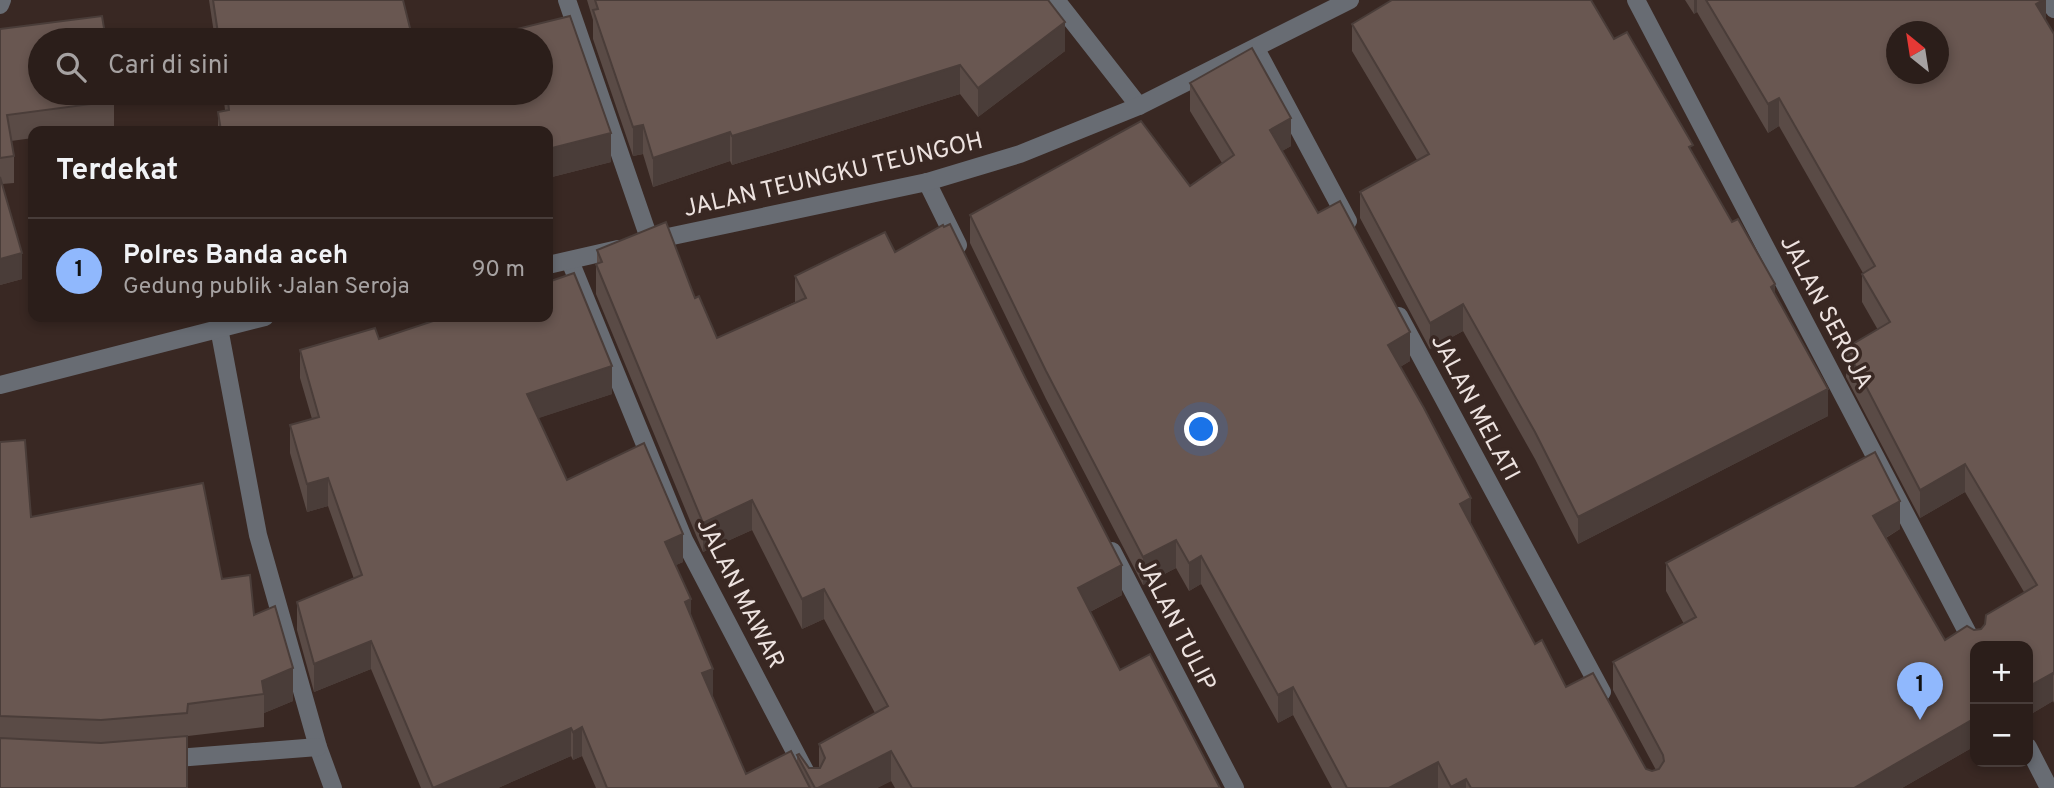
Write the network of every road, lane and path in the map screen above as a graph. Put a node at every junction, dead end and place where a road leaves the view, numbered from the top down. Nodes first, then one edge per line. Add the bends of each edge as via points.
1 (2, 0) edge
2 (567, 0) edge
3 (1056, 0) edge
4 (1350, 0) edge
5 (1636, 0) edge
6 (2049, 0) edge
7 (0, 5) edge
8 (2054, 9) edge
9 (1256, 49) junction
10 (1139, 106) junction
11 (927, 182) junction
12 (1354, 232) edge
13 (650, 241) junction
14 (963, 256) edge
15 (570, 261) junction
16 (553, 264) edge
17 (1393, 305) edge
18 (244, 322) edge
19 (219, 328) junction
20 (0, 384) edge
21 (1107, 540) edge
22 (1972, 641) edge
23 (1608, 704) edge
24 (318, 747) junction
25 (2033, 757) edge
26 (142, 760) edge
27 (333, 788) edge
28 (814, 788) edge
29 (1235, 788) edge
30 (2049, 788) edge

1 - 7 street
2 - 13 street
3 - 10 street
4 - 9 street, JALAN TEUNGKU TEUNGOH
5 - 22 street, JALAN SEROJA
6 - 8 street
9 - 10 street, JALAN TEUNGKU TEUNGOH
9 - 12 street
10 - 11 street, JALAN TEUNGKU TEUNGOH via 1020,154
11 - 13 street, JALAN TEUNGKU TEUNGOH
11 - 14 street
13 - 15 street, JALAN TEUNGKU TEUNGOH
15 - 16 street, JALAN TEUNGKU TEUNGOH
15 - 28 street, JALAN MAWAR via 684,540
17 - 23 street, JALAN MELATI
18 - 19 street
19 - 20 street
19 - 24 street via 258,536
21 - 29 street, JALAN TULIP
24 - 26 street
24 - 27 street
25 - 30 street

